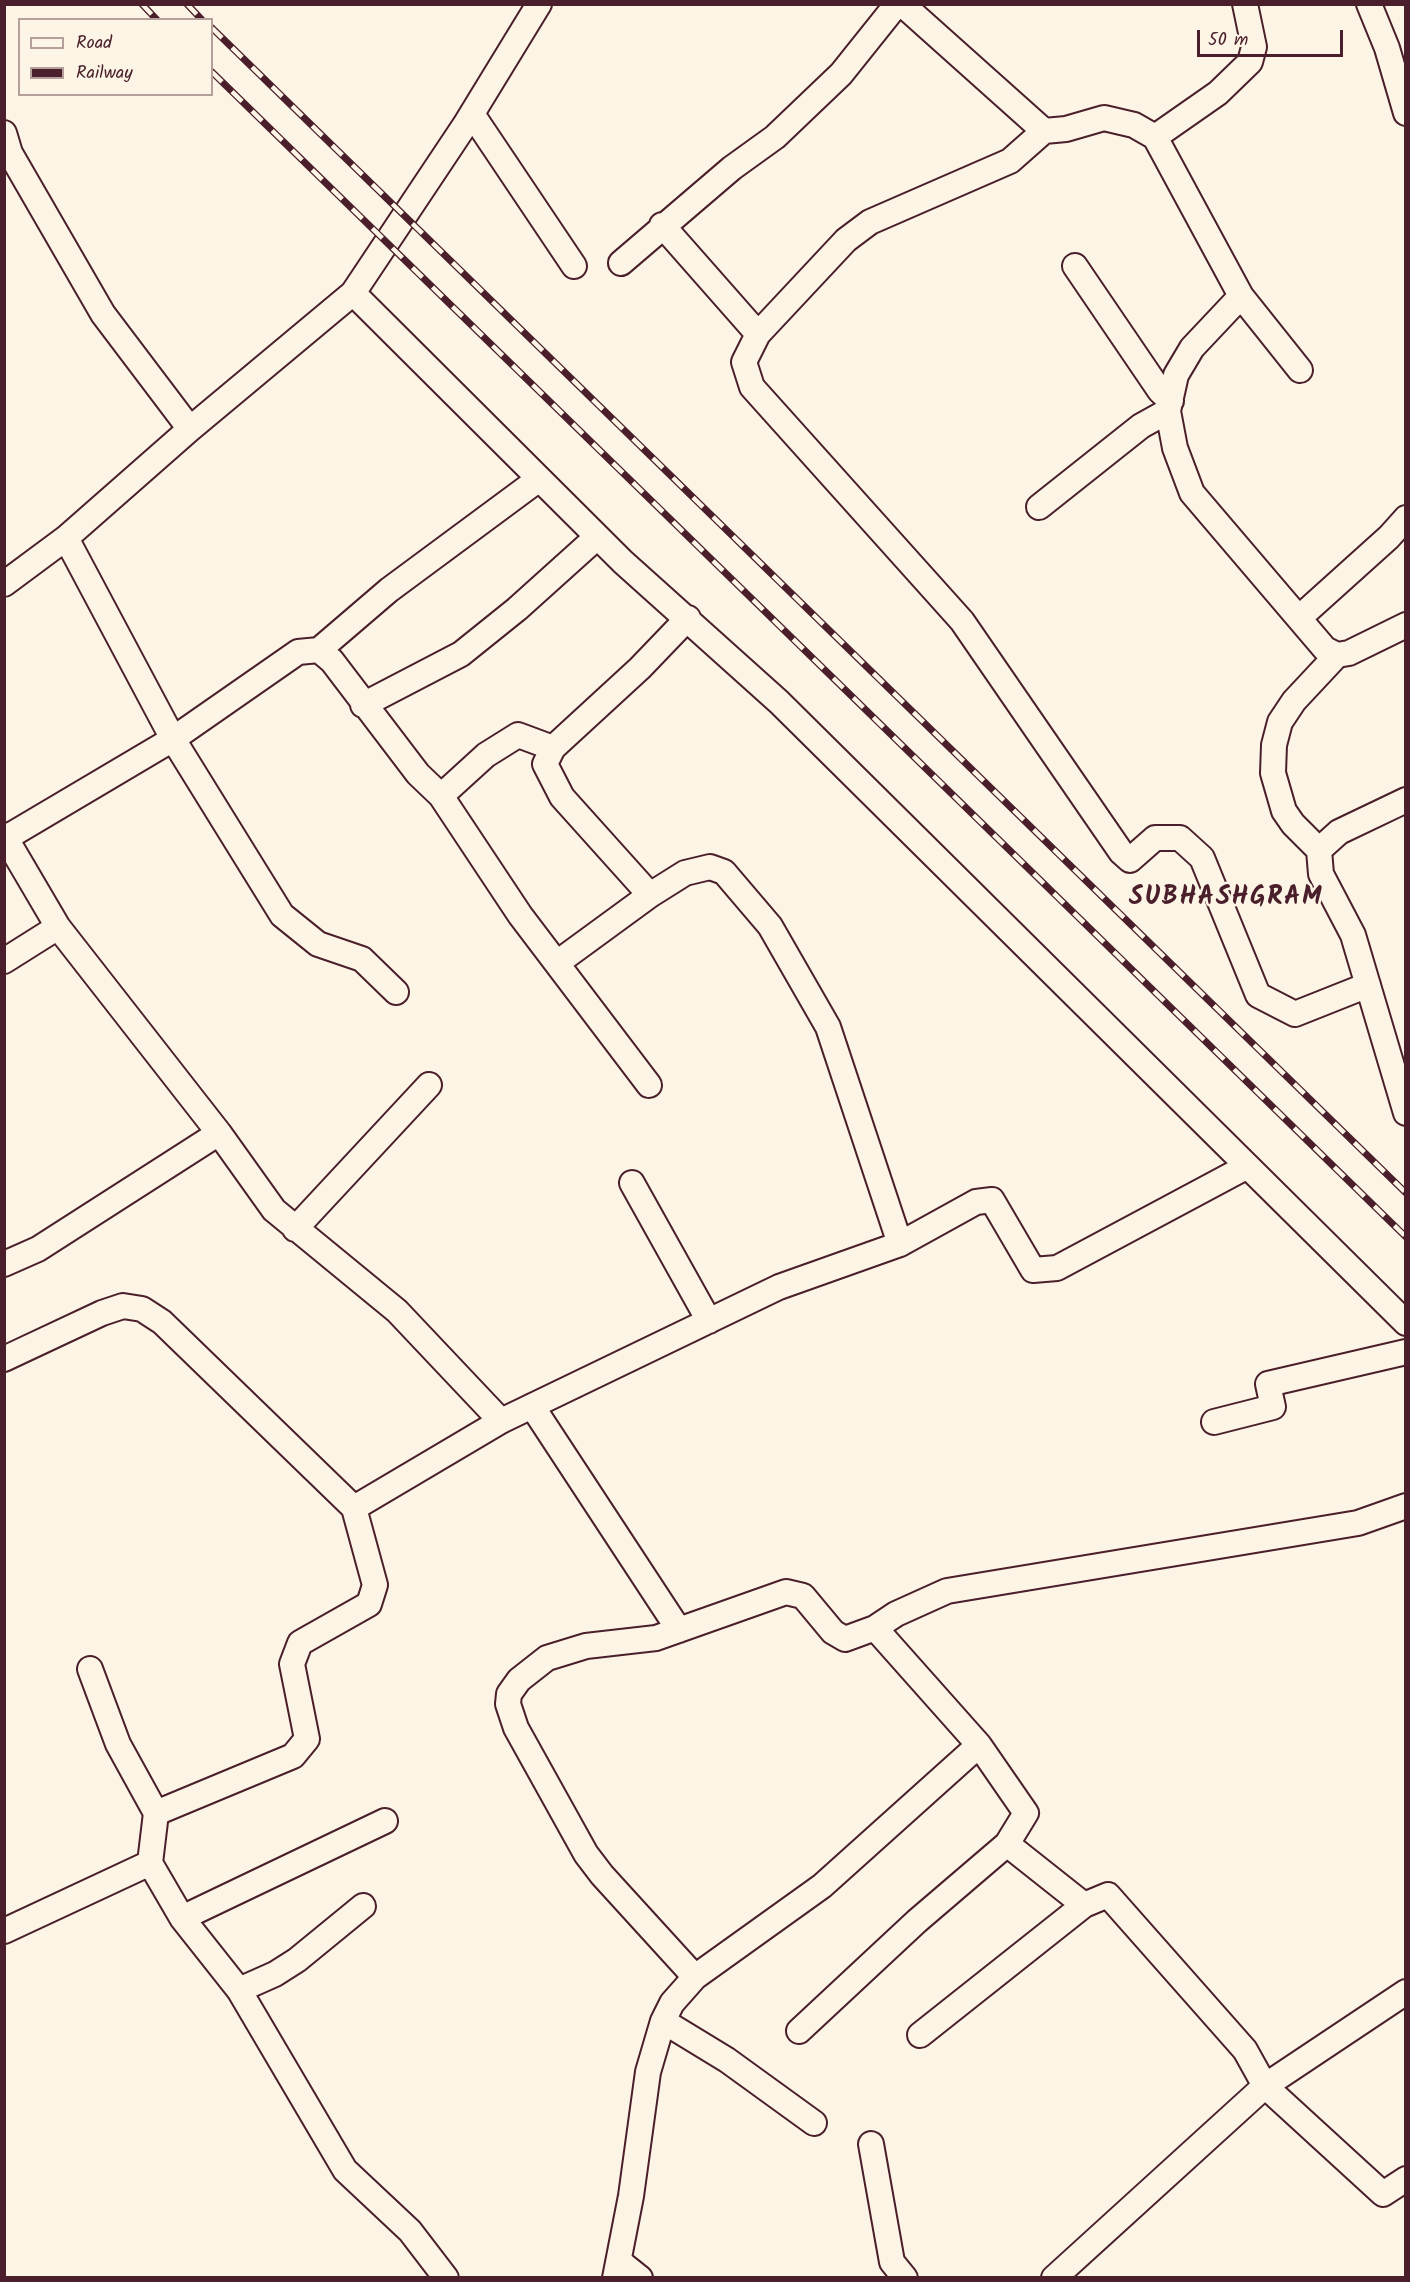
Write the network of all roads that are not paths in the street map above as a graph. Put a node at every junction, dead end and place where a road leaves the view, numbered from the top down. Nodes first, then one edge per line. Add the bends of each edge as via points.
1 (539, 4) edge
2 (897, 4) edge
3 (902, 4) edge
4 (1245, 4) edge
5 (1370, 4) edge
6 (1406, 113) edge
7 (471, 114) junction
8 (1044, 131) junction
9 (1155, 137) junction
10 (6, 147) edge
11 (662, 225) junction
12 (621, 263) dead end
13 (574, 266) dead end
14 (1075, 266) dead end
15 (352, 293) junction
16 (1241, 296) junction
17 (758, 334) junction
18 (1300, 370) dead end
19 (1170, 406) junction
20 (190, 429) junction
21 (539, 479) junction
22 (1040, 507) dead end
23 (1406, 518) edge
24 (597, 537) junction
25 (66, 538) junction
26 (4, 584) edge
27 (687, 618) junction
28 (1299, 618) junction
29 (1406, 625) edge
30 (319, 650) junction
31 (1337, 655) junction
32 (363, 705) junction
33 (173, 740) junction
34 (553, 748) junction
35 (441, 796) junction
36 (1406, 800) edge
37 (5, 836) edge
38 (1319, 850) junction
39 (650, 895) junction
40 (58, 927) junction
41 (4, 961) edge
42 (557, 963) junction
43 (1368, 985) junction
44 (396, 992) dead end
45 (429, 1085) dead end
46 (649, 1085) dead end
47 (1406, 1113) edge
48 (219, 1133) junction
49 (1246, 1167) junction
50 (632, 1183) dead end
51 (296, 1229) junction
52 (900, 1244) junction
53 (4, 1264) edge
54 (709, 1321) junction
55 (1406, 1323) edge
56 (1406, 1352) edge
57 (4, 1359) edge
58 (532, 1406) junction
59 (501, 1421) junction
60 (1214, 1422) dead end
61 (1406, 1506) edge
62 (354, 1508) junction
63 (875, 1628) junction
64 (679, 1630) junction
65 (90, 1669) dead end
66 (979, 1745) junction
67 (156, 1813) junction
68 (385, 1821) dead end
69 (1007, 1844) junction
70 (150, 1863) junction
71 (1084, 1905) junction
72 (363, 1906) dead end
73 (182, 1918) junction
74 (4, 1931) edge
75 (695, 1977) junction
76 (239, 1990) junction
77 (1406, 1992) edge
78 (663, 2021) junction
79 (800, 2031) dead end
80 (920, 2035) dead end
81 (1265, 2086) junction
82 (814, 2123) dead end
83 (871, 2144) dead end
84 (1406, 2179) edge
85 (618, 2270) edge
86 (446, 2277) edge
87 (640, 2277) edge
88 (905, 2277) edge
89 (1054, 2277) edge

1 - 7 street
2 - 11 street via 841,74 775,137
3 - 8 street
4 - 9 street via 1254,47 1250,62 1218,93
5 - 6 street
7 - 13 street
7 - 15 street
8 - 9 street via 1104,118 1134,125
8 - 17 street via 1010,161 870,222 828,257
9 - 16 street
10 - 20 street via 103,314
11 - 12 street
11 - 17 street
14 - 19 street
15 - 20 street
15 - 21 street
16 - 18 street
16 - 19 street via 1192,348 1176,375
17 - 43 street via 744,362 752,387 962,621 1121,852 1131,860 1155,838 1180,837 1202,858 1257,995 1295,1014
19 - 22 street
19 - 28 street via 1175,448 1192,494
20 - 25 street
21 - 24 street
21 - 30 street via 389,590
23 - 28 street
24 - 27 street
24 - 32 street via 461,654
25 - 26 street
25 - 33 street
27 - 34 street via 640,668
27 - 49 street via 779,702
28 - 31 street via 1325,649
29 - 31 street
30 - 32 street via 332,661
30 - 33 street via 298,652
31 - 38 street via 1294,701 1280,722 1274,745 1273,773 1284,811
32 - 35 street via 418,774
33 - 37 street
33 - 44 street via 282,915 318,944 362,959
34 - 35 street via 518,735 486,754
34 - 39 street via 545,764 562,797
35 - 42 street via 520,915
36 - 38 street via 1339,832
37 - 40 street
38 - 43 street via 1321,874 1353,935
39 - 42 street
39 - 52 street via 686,873 710,867 724,872 770,926 828,1027
40 - 41 street
40 - 48 street
42 - 46 street
43 - 47 street
45 - 51 street
48 - 51 street via 274,1210
48 - 53 street via 38,1249
49 - 52 street via 1057,1268 1033,1270 992,1200 976,1202
49 - 55 street
50 - 54 street
51 - 59 street via 397,1311
52 - 54 street via 779,1287
54 - 58 street
56 - 60 street via 1268,1384 1273,1407
57 - 62 street via 102,1313 123,1306 142,1309 162,1322
58 - 59 street
58 - 64 street
59 - 62 street
61 - 63 street via 1358,1523 947,1591
62 - 67 street via 375,1585 369,1604 300,1643 292,1664 307,1739 293,1756
63 - 64 street via 845,1639 833,1632 803,1596 786,1592
63 - 66 street
64 - 75 street via 656,1638 586,1646 547,1659 519,1680 509,1694 508,1704 516,1728 586,1854
65 - 67 street via 118,1744
66 - 69 street via 1026,1813
66 - 75 street via 822,1886
67 - 70 street
68 - 73 street
69 - 71 street
69 - 79 street via 917,1920
70 - 73 street
70 - 74 street
71 - 80 street
71 - 81 street via 1108,1895 1245,2050
72 - 76 street via 297,1960
73 - 76 street
75 - 78 street via 672,2003
76 - 86 street via 345,2170 410,2231
77 - 81 street
78 - 82 street via 728,2060
78 - 85 street via 648,2072
81 - 84 street via 1383,2194
81 - 89 street
83 - 88 street via 892,2262
85 - 87 street

